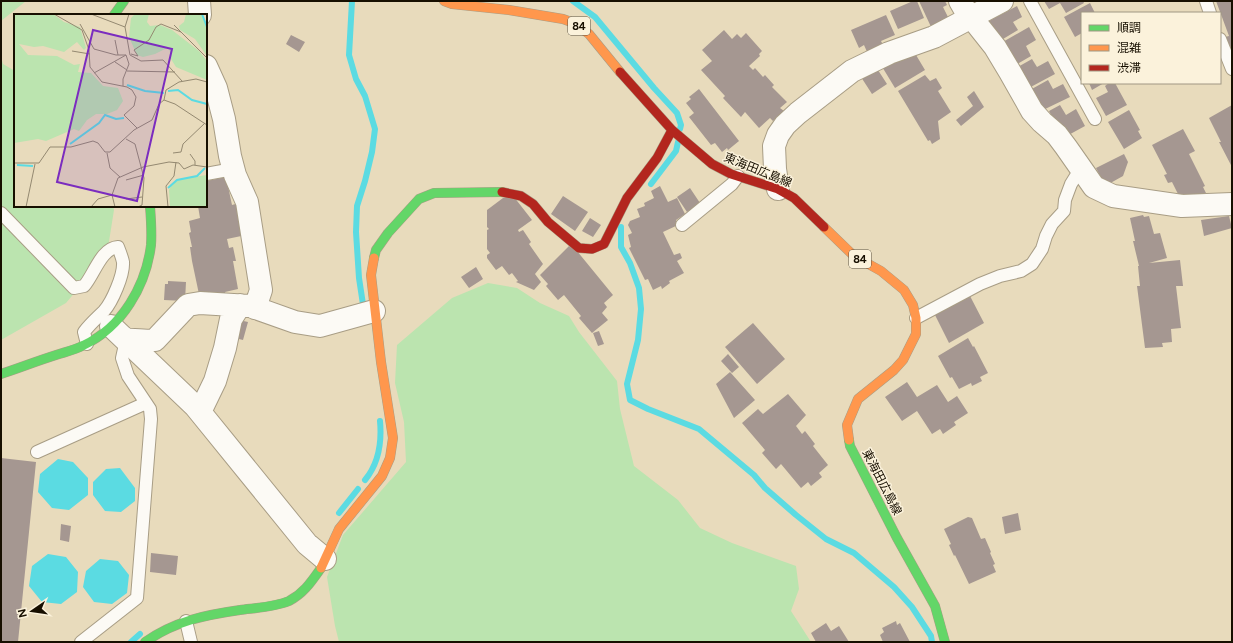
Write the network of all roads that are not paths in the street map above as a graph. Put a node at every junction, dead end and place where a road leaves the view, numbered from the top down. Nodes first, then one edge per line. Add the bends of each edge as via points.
1 (124, 1) edge
2 (199, 1) edge
3 (444, 1) edge
4 (1002, 1) edge
5 (1030, 1) edge
6 (1206, 1) edge
7 (966, 9) edge
8 (1210, 12) edge
9 (115, 14) edge
10 (200, 14) edge
11 (1221, 42) edge
12 (207, 68) edge
13 (1232, 69) edge
14 (1095, 119) dead end
15 (672, 130) junction
16 (1081, 168) junction
17 (233, 169) junction
18 (207, 174) edge
19 (738, 176) junction
20 (778, 189) junction
21 (1232, 204) edge
22 (150, 207) edge
23 (1, 213) edge
24 (682, 224) dead end
25 (247, 307) junction
26 (374, 311) junction
27 (916, 318) junction
28 (119, 333) junction
29 (87, 344) junction
30 (1, 374) edge
31 (146, 403) junction
32 (200, 412) junction
33 (37, 452) dead end
34 (325, 559) junction
35 (186, 621) junction
36 (81, 642) edge
37 (145, 642) edge
38 (191, 642) edge
39 (945, 642) edge

1 - 9 street
2 - 10 street
3 - 15 street, 東海田広島線 / 84 via 574,23 589,34
4 - 7 street
5 - 14 lane
6 - 8 lane
7 - 16 street via 995,47 1032,111 1057,135
7 - 20 street via 953,26 934,37 889,53 852,71 798,112 778,134 774,146
11 - 13 lane
12 - 17 street via 216,88 224,119
15 - 19 street, 東海田広島線 / 84 via 712,164
15 - 26 street via 657,158 631,192 604,244 592,249 579,248 548,222 533,204 521,196 506,192 434,193 419,199 388,232 376,250 371,275
16 - 21 street via 1094,187 1113,196 1182,206
16 - 27 lane via 1071,184 1064,211 1052,224 1042,249 1032,264 1021,271 980,284
17 - 18 lane
17 - 25 street via 246,202 261,290
19 - 20 street, 東海田広島線 / 84
19 - 24 lane via 732,184
20 - 27 street, 東海田広島線 / 84 via 794,198 854,256 881,271 904,290 913,305
22 - 28 street via 152,219 149,258 138,293 124,313
23 - 29 lane via 74,288 84,286 105,252 118,247 123,264 116,292 84,332
25 - 26 street via 295,322 320,326
25 - 28 street via 200,303 188,305 155,340 148,342
25 - 32 street via 231,319 215,381
26 - 34 street via 392,438 390,458 382,476 338,529
27 - 39 street, 東海田広島線 / 84 via 916,334 903,360 858,399 847,424 850,446 935,606
28 - 29 street via 106,331
28 - 31 lane via 122,358 128,376
28 - 32 street
29 - 30 street
31 - 33 lane
31 - 36 lane via 150,409 151,419 137,598
32 - 34 street via 307,544
34 - 35 street via 307,588 288,601 265,607 210,614
35 - 37 street via 160,632
35 - 38 lane

